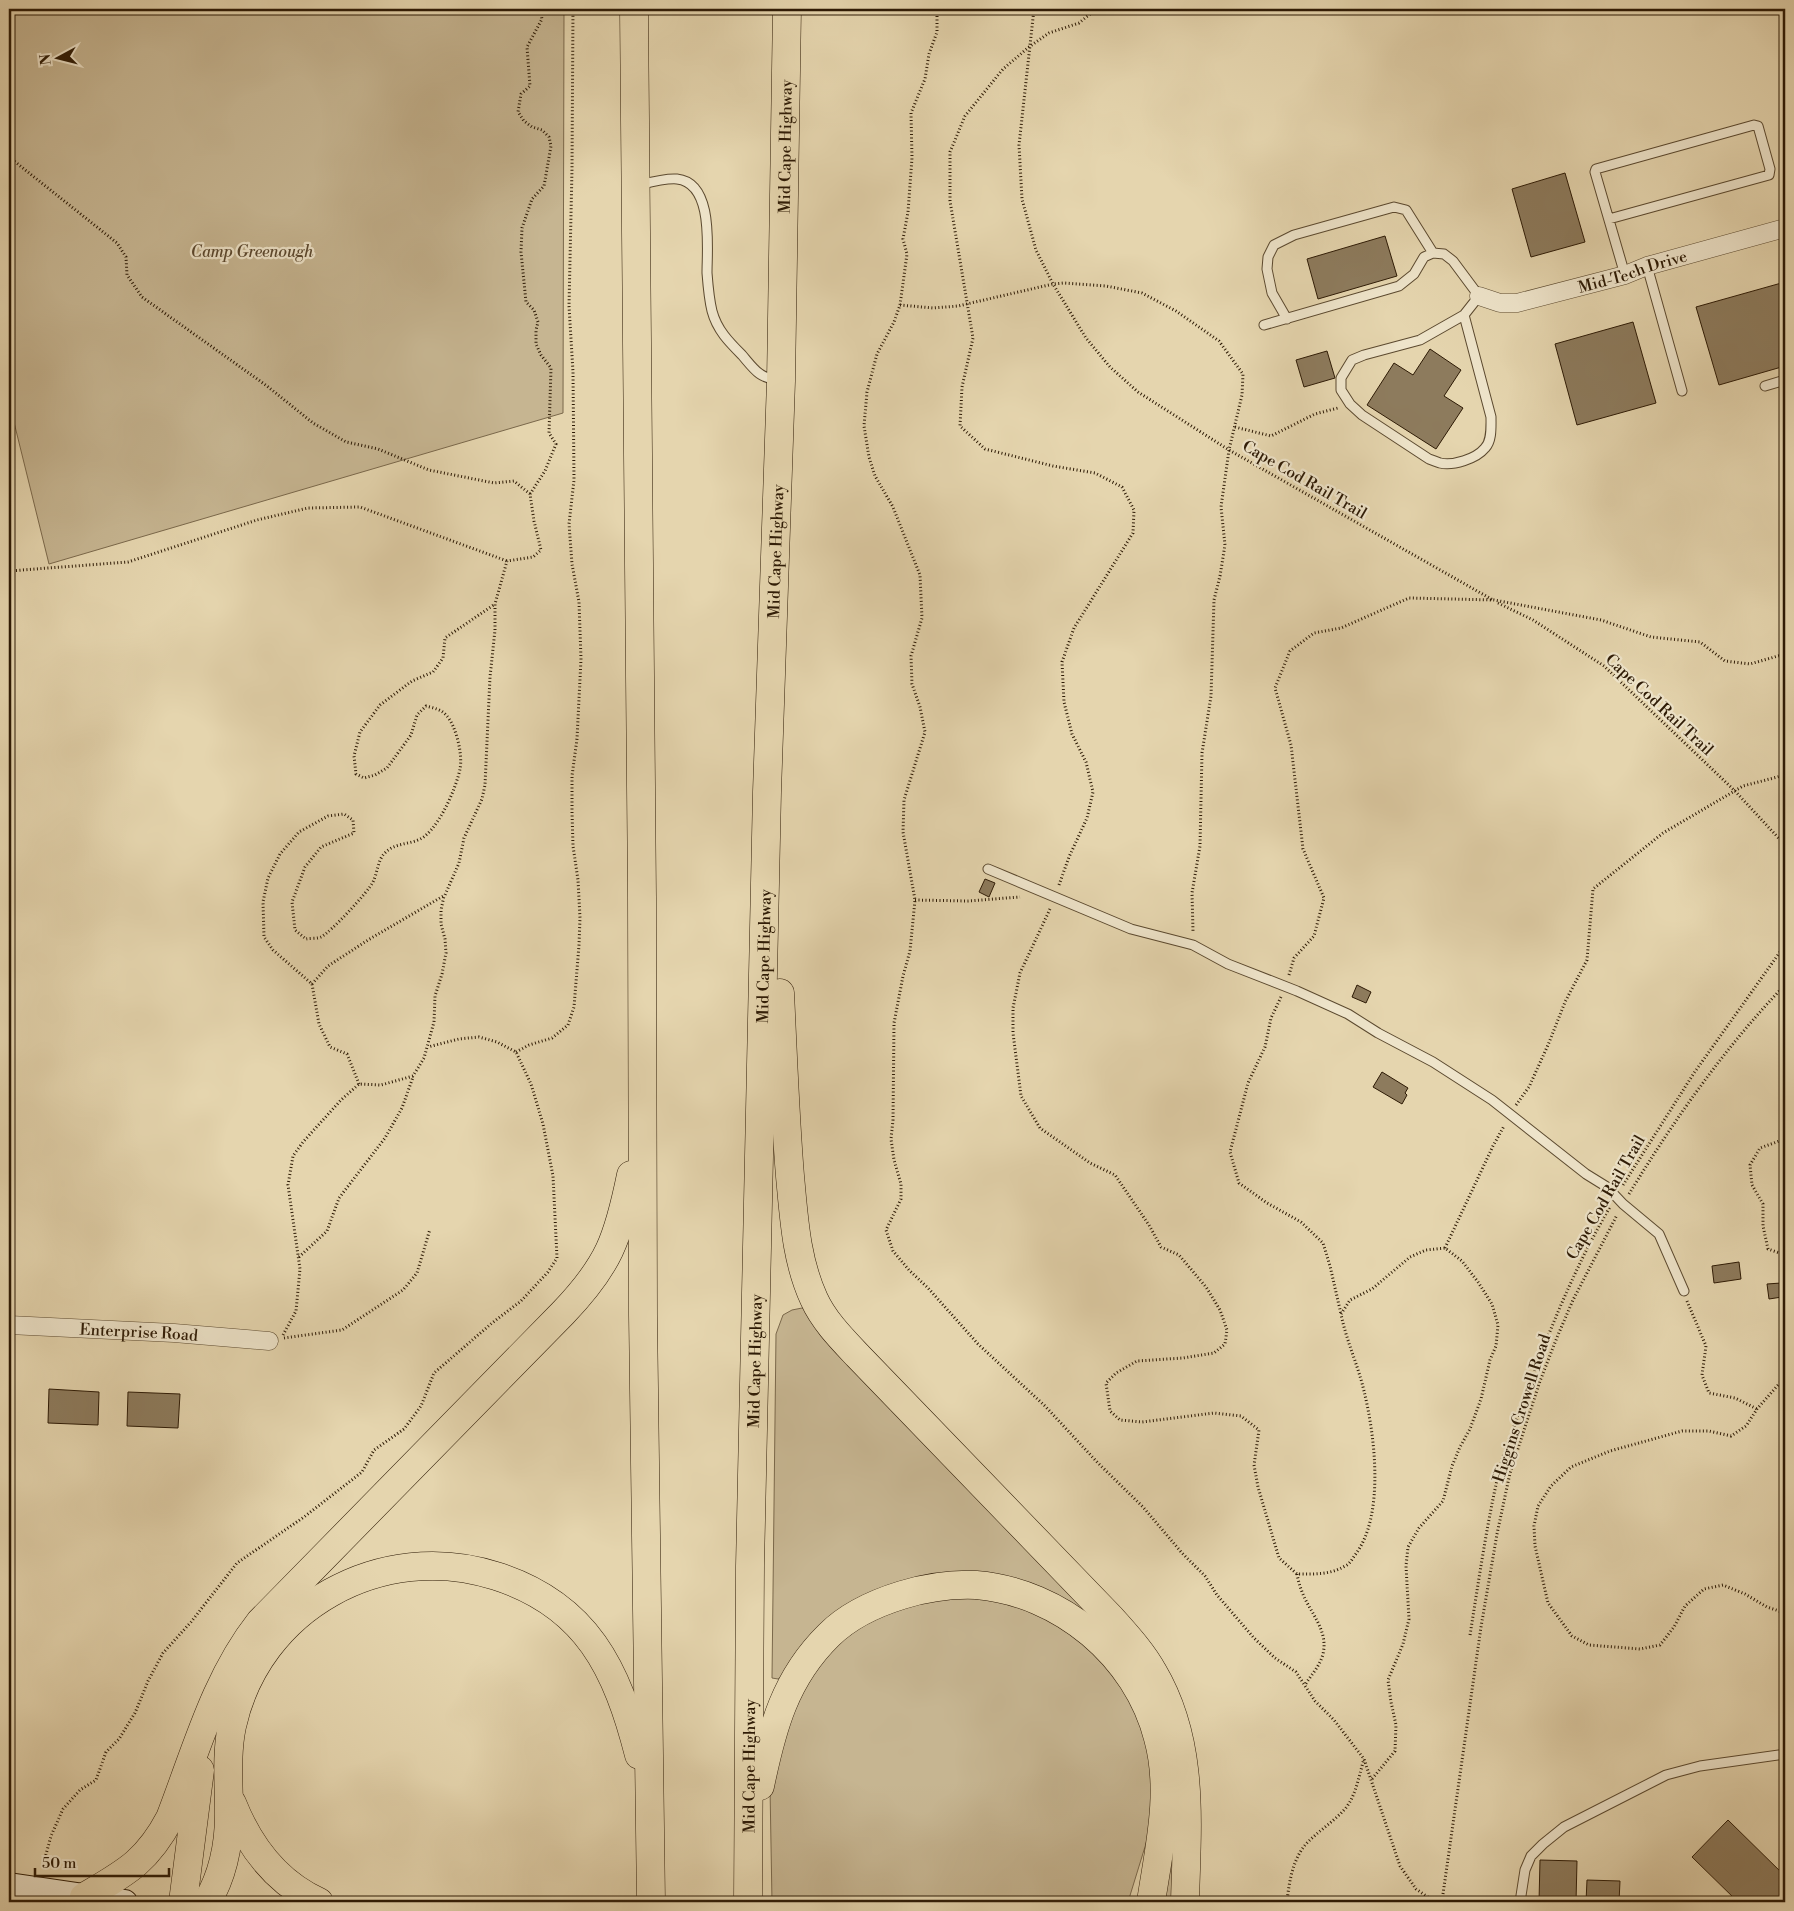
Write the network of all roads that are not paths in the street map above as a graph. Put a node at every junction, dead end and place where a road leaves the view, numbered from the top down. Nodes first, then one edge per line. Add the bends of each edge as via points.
1 (634, 9) edge
2 (787, 9) edge
3 (636, 186) junction
4 (1609, 219) junction
5 (1785, 228) edge
6 (1433, 253) junction
7 (1647, 266) junction
8 (1626, 275) junction
9 (1479, 296) junction
10 (1464, 315) junction
11 (1287, 319) junction
12 (1264, 325) dead end
13 (1785, 380) edge
14 (781, 381) junction
15 (1764, 386) dead end
16 (1682, 391) dead end
17 (768, 792) junction
18 (988, 869) dead end
19 (642, 1119) junction
20 (1684, 1291) road end
21 (9, 1325) edge
22 (275, 1340) road end
23 (210, 1714) junction
24 (1785, 1754) edge
25 (229, 1797) junction
26 (649, 1798) junction
27 (748, 1847) junction
28 (9, 1885) edge
29 (1150, 1895) edge
30 (84, 1897) junction
31 (125, 1902) edge
32 (183, 1902) edge
33 (208, 1902) edge
34 (319, 1902) edge
35 (652, 1902) edge
36 (748, 1902) edge
37 (1185, 1902) edge
38 (1520, 1902) edge

1 - 3 highway
2 - 14 highway, Mid Cape Highway
3 - 14 lane via 678,179 696,190 703,205 708,233 708,291 715,322 757,372 767,379
3 - 19 highway
4 - 4 lane via 1596,169 1758,126 1769,175
4 - 8 lane
5 - 7 street, Mid-Tech Drive
6 - 9 lane via 1444,254 1453,261
6 - 11 lane via 1424,257 1414,274 1399,286
6 - 11 lane via 1406,210 1394,207 1294,235 1274,245 1268,257 1272,293
7 - 8 street, Mid-Tech Drive
7 - 16 lane
8 - 9 street, Mid-Tech Drive via 1517,303 1500,303
9 - 10 lane
10 - 10 lane via 1420,340 1352,360 1341,378 1341,390 1350,404 1429,459 1441,463 1460,462 1476,455 1486,448 1491,433 1492,417
11 - 12 lane
13 - 15 lane
14 - 17 highway, Mid Cape Highway
17 - 27 highway, Mid Cape Highway via 750,1566
17 - 37 highway via 788,1152 795,1231 809,1284 825,1317 845,1342 1111,1618 1153,1672 1173,1715 1185,1763
18 - 20 lane via 1131,929 1193,945 1228,964 1348,1014 1433,1062 1492,1100 1607,1187 1659,1234
19 - 23 highway via 618,1229 612,1247 594,1278 564,1313 260,1622 234,1660 216,1694
19 - 26 highway
21 - 22 street, Enterprise Road
23 - 30 highway via 170,1818 156,1843 131,1868
23 - 32 highway via 203,1744
24 - 38 lane via 1700,1766 1666,1776 1564,1827 1531,1856 1525,1870
25 - 26 highway via 229,1748 238,1705 256,1665 284,1628 318,1600 355,1580 395,1569 434,1565 478,1570 518,1584 554,1604 572,1619 599,1651 618,1685
25 - 33 highway via 227,1848
25 - 34 highway via 240,1823 262,1858 292,1886
26 - 35 highway
27 - 29 highway via 775,1724 792,1683 816,1648 849,1620 890,1598 933,1588 977,1586 1024,1596 1065,1615 1101,1642 1133,1679 1154,1720 1165,1781 1166,1800
27 - 36 highway, Mid Cape Highway
28 - 30 main road
30 - 31 main road

